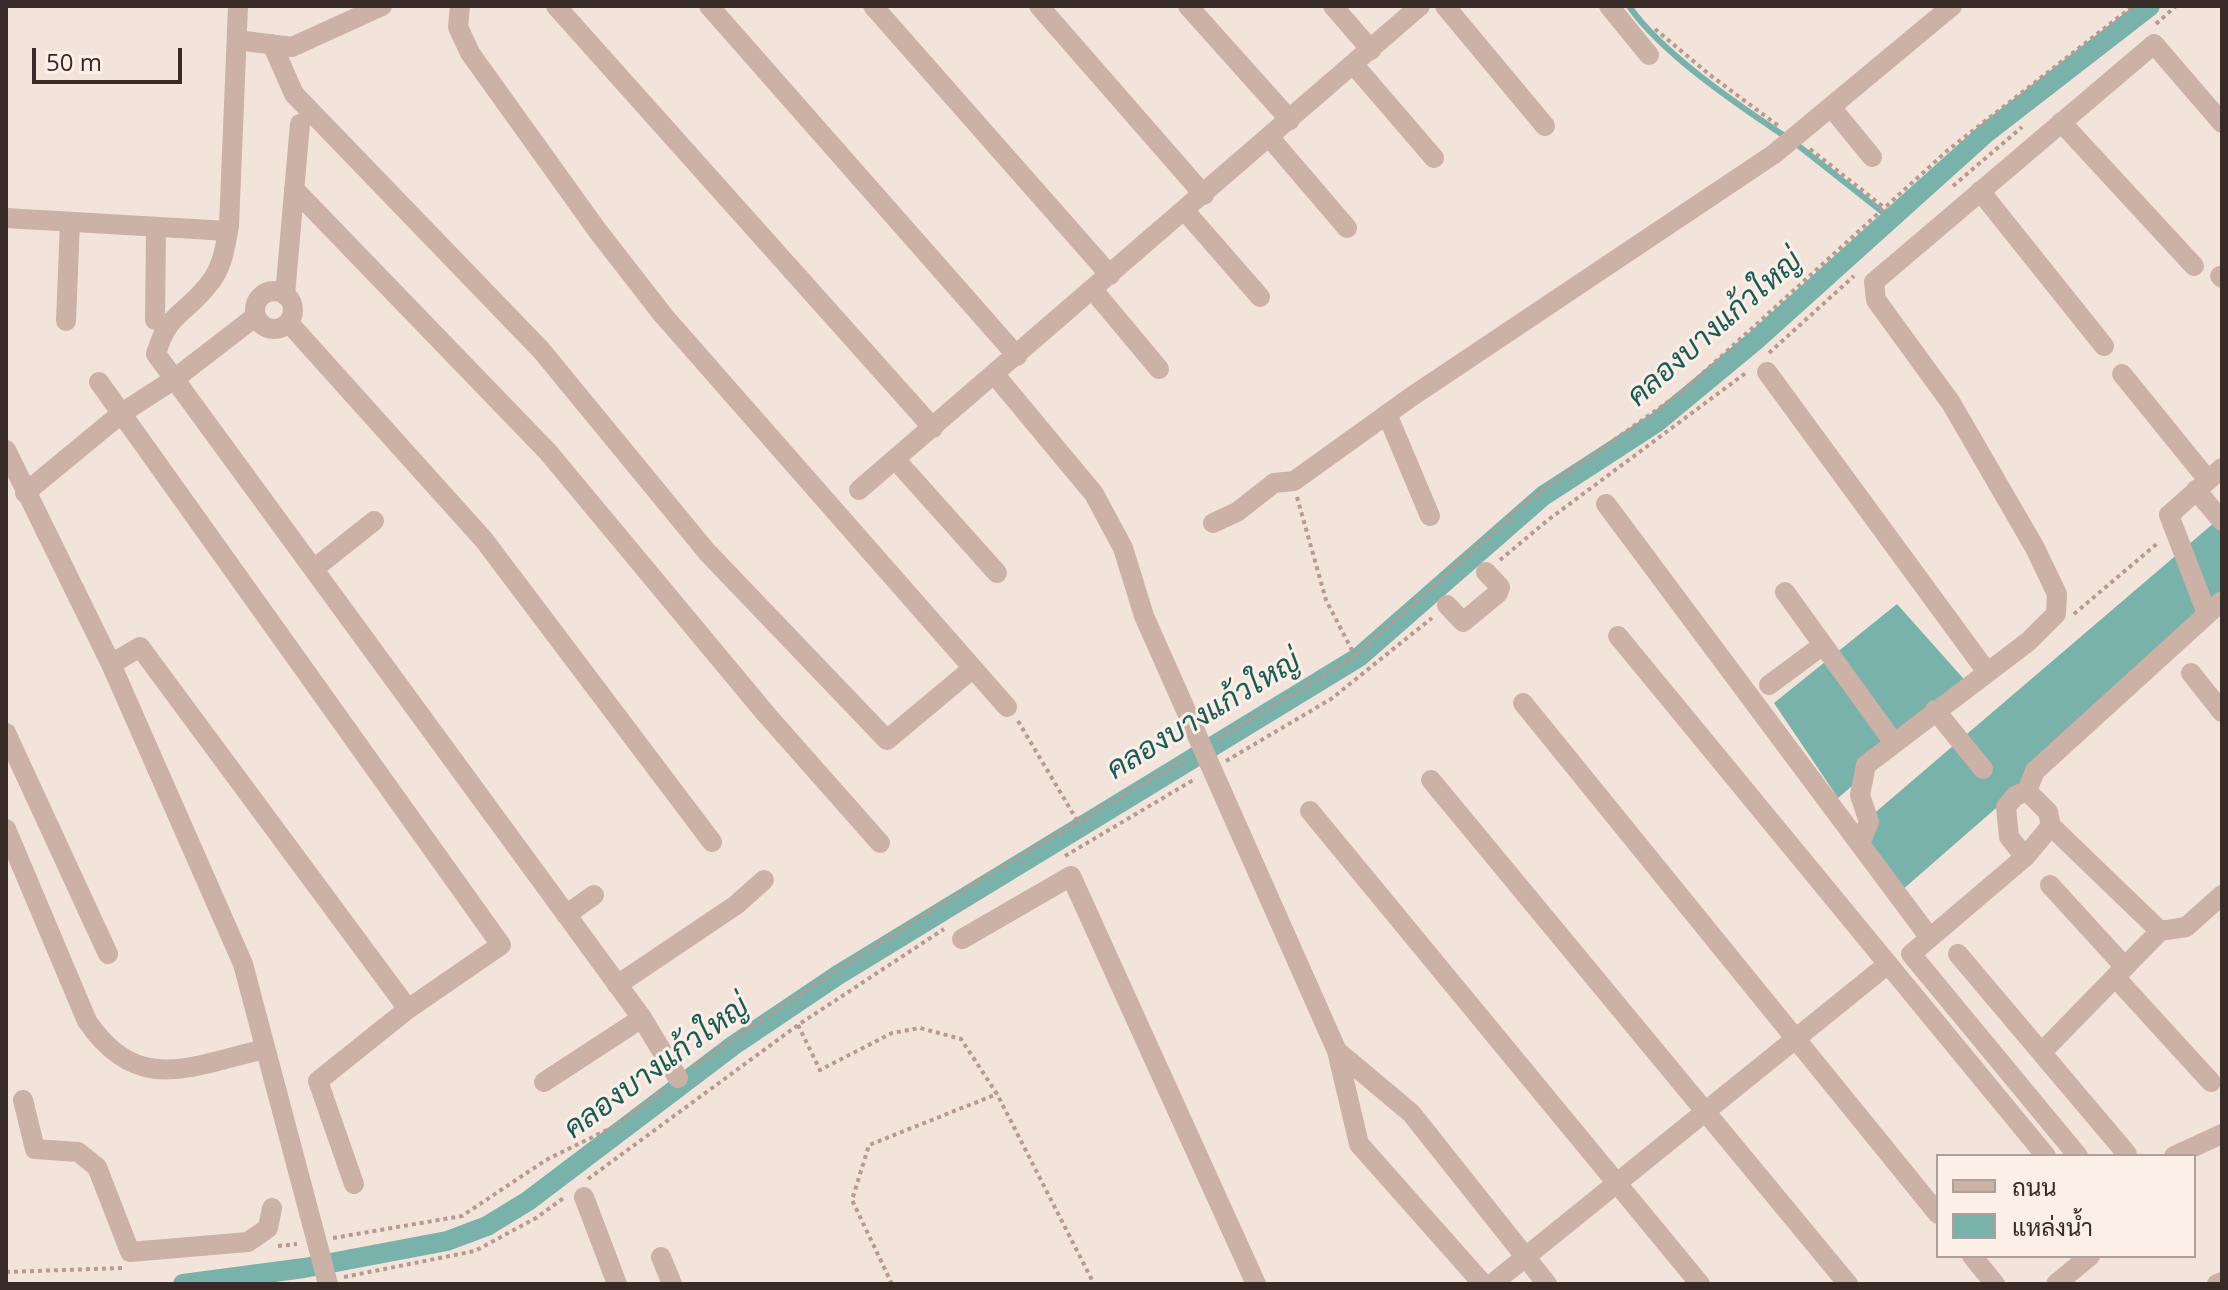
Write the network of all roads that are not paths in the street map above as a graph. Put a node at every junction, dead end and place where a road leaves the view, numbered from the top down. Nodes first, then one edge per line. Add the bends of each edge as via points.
1 (238, 6) edge
2 (382, 6) edge
3 (460, 6) edge
4 (556, 6) edge
5 (709, 6) edge
6 (873, 6) edge
7 (1039, 6) edge
8 (1188, 6) edge
9 (1333, 6) edge
10 (1420, 6) edge
11 (1445, 6) edge
12 (1609, 6) edge
13 (1952, 6) edge
14 (237, 40) junction
15 (272, 44) junction
16 (1371, 50) junction
17 (1649, 55) dead end
18 (1354, 65) junction
19 (1831, 107) junction
20 (1290, 120) junction
21 (2061, 122) junction
22 (2222, 123) edge
23 (300, 124) dead end
24 (1545, 126) dead end
25 (1270, 138) junction
26 (1872, 157) dead end
27 (1434, 158) dead end
28 (294, 189) junction
29 (1980, 191) junction
30 (1204, 195) junction
31 (1185, 211) junction
32 (6, 218) edge
33 (70, 222) junction
34 (156, 227) junction
35 (1347, 228) dead end
36 (228, 231) junction
37 (2194, 266) dead end
38 (1110, 275) junction
39 (1093, 290) junction
40 (285, 295) junction
41 (1260, 297) dead end
42 (256, 316) junction
43 (155, 320) dead end
44 (66, 321) dead end
45 (289, 323) junction
46 (2104, 346) dead end
47 (1017, 356) junction
48 (1761, 366) road end
49 (1159, 369) dead end
50 (2122, 374) dead end
51 (995, 375) junction
52 (173, 380) junction
53 (99, 382) dead end
54 (122, 413) junction
55 (1387, 414) junction
56 (933, 428) junction
57 (6, 450) edge
58 (895, 459) junction
59 (2209, 479) edge
60 (859, 490) dead end
61 (25, 493) junction
62 (1606, 504) dead end
63 (1430, 516) dead end
64 (374, 521) dead end
65 (2222, 521) edge
66 (1213, 523) dead end
67 (315, 568) junction
68 (1486, 572) road end
69 (997, 573) dead end
70 (1785, 592) dead end
71 (1447, 605) road end
72 (2214, 607) edge
73 (1618, 636) dead end
74 (1823, 645) junction
75 (111, 664) junction
76 (1987, 672) junction
77 (2191, 673) dead end
78 (966, 674) dead end
79 (1769, 685) dead end
80 (1523, 703) dead end
81 (1007, 707) road end
82 (1935, 710) junction
83 (2222, 712) edge
84 (6, 733) edge
85 (1894, 743) junction
86 (1983, 769) dead end
87 (1431, 780) dead end
88 (2027, 791) junction
89 (1310, 811) dead end
90 (2051, 826) junction
91 (8, 840) edge
92 (712, 842) dead end
93 (880, 843) dead end
94 (1860, 843) junction
95 (2025, 857) junction
96 (764, 880) dead end
97 (2050, 885) dead end
98 (594, 895) dead end
99 (2222, 895) edge
100 (566, 915) junction
101 (2160, 931) junction
102 (954, 934) road end
103 (1930, 938) junction
104 (108, 954) dead end
105 (1958, 954) dead end
106 (1888, 964) junction
107 (2120, 972) junction
108 (617, 985) junction
109 (408, 1009) junction
110 (642, 1018) junction
111 (1795, 1039) junction
112 (265, 1049) junction
113 (1337, 1051) junction
114 (2042, 1052) junction
115 (678, 1078) road end
116 (544, 1082) dead end
117 (2211, 1082) dead end
118 (23, 1100) dead end
119 (1705, 1112) junction
120 (2222, 1134) edge
121 (2044, 1154) edge
122 (2076, 1154) edge
123 (2127, 1154) dead end
124 (2178, 1154) edge
125 (1618, 1182) junction
126 (354, 1184) dead end
127 (577, 1193) road end
128 (272, 1208) dead end
129 (1936, 1212) edge
130 (661, 1257) dead end
131 (1525, 1257) junction
132 (1974, 1258) edge
133 (2088, 1258) edge
134 (329, 1282) edge
135 (617, 1284) edge
136 (672, 1284) edge
137 (1256, 1284) edge
138 (1483, 1284) edge
139 (1492, 1284) edge
140 (1547, 1284) edge
141 (1700, 1284) edge
142 (1848, 1284) edge
143 (1995, 1284) edge
144 (2056, 1284) edge

1 - 14 street
2 - 15 street via 292,47
3 - 81 street via 458,27 470,53 644,291
4 - 56 street
5 - 47 street
6 - 38 street
7 - 30 street
8 - 20 street
9 - 16 street
10 - 16 street
11 - 24 street
12 - 17 street
13 - 19 street
14 - 15 street
14 - 36 street
15 - 78 street via 294,94 541,350 707,552 887,740
16 - 18 street
18 - 20 street
18 - 27 street
19 - 26 street
19 - 55 street via 1774,154
20 - 25 street
21 - 22 street via 2154,44
21 - 29 street
21 - 37 street
23 - 28 street
25 - 30 street
25 - 35 street
28 - 40 street
28 - 93 street via 548,452
29 - 46 street
29 - 76 street via 1874,282 1876,300 1951,403 2057,594 2056,614
30 - 31 street
31 - 38 street
31 - 41 street
32 - 33 street
33 - 34 street
33 - 44 street
34 - 36 street
34 - 43 street
36 - 52 street via 225,252 209,284 163,327 156,354
38 - 39 street
39 - 47 street
39 - 49 street
40 - 42 street via 266,293 257,303
40 - 45 street via 294,311
42 - 45 street via 273,330
42 - 52 street
45 - 92 street via 484,540
47 - 51 street
48 - 76 street
50 - 59 street
51 - 56 street
51 - 113 street via 1094,494 1123,548 1144,616
52 - 54 street
52 - 67 street
53 - 54 street
54 - 61 street
54 - 109 street via 501,945
55 - 63 street
55 - 66 street via 1294,481 1274,483
56 - 58 street
57 - 61 street
58 - 60 street
58 - 69 street
59 - 65 street
59 - 72 street via 2169,515
61 - 75 street
62 - 94 street
64 - 67 street
67 - 100 street
68 - 71 street via 1500,587 1498,593 1463,622
70 - 74 street
72 - 88 street via 2035,771
73 - 106 street
74 - 79 street
74 - 85 street
75 - 109 street via 140,647
75 - 112 street via 243,964
76 - 82 street
77 - 83 street
80 - 111 street
82 - 85 street
82 - 86 street
84 - 104 street
85 - 94 street via 1866,765 1860,795 1869,822
87 - 119 street
88 - 90 street via 2048,812
88 - 95 street via 2006,807 2009,837
89 - 125 street
90 - 95 street
90 - 101 street
91 - 112 street via 87,1021 104,1046 151,1071
94 - 103 street
95 - 103 street
96 - 108 street via 736,905
97 - 107 street
98 - 100 street
99 - 101 street via 2186,927
100 - 108 street
101 - 107 street
102 - 137 street via 1071,876
103 - 122 street via 1911,954
105 - 114 street
106 - 111 street
106 - 121 street
107 - 114 street
107 - 117 street
108 - 110 street
109 - 126 street via 318,1081
110 - 115 street
110 - 116 street
111 - 119 street
111 - 129 street
112 - 134 street
113 - 131 street via 1411,1113
113 - 138 street via 1359,1144
114 - 123 street
118 - 128 street via 35,1149 78,1152 97,1167 130,1252 248,1242 268,1228
119 - 125 street
119 - 142 street
120 - 124 street
125 - 131 street
125 - 141 street
127 - 135 street
130 - 136 street
131 - 139 street
131 - 140 street
132 - 143 street
133 - 144 street

